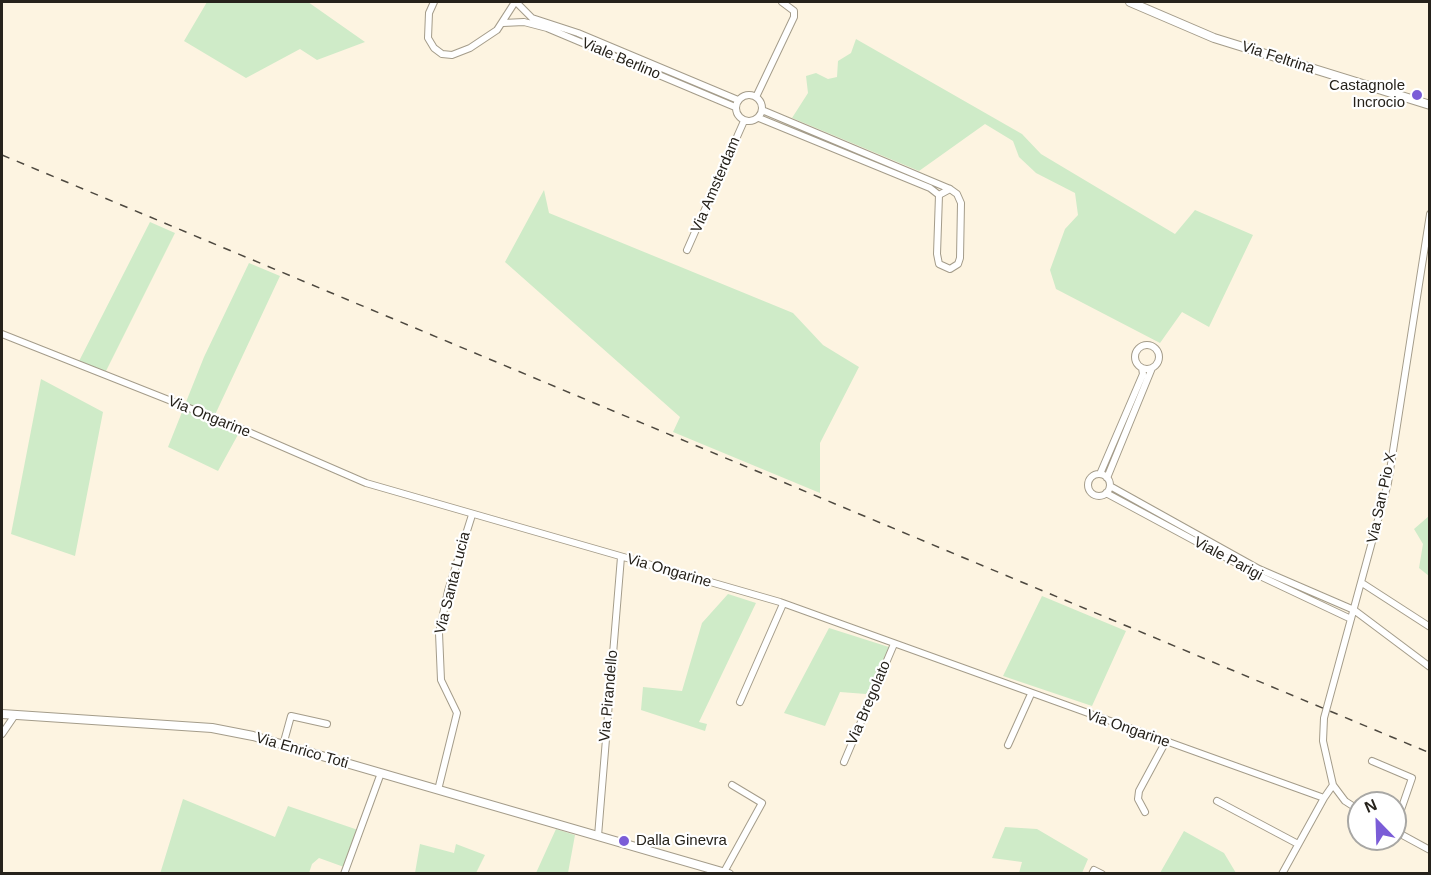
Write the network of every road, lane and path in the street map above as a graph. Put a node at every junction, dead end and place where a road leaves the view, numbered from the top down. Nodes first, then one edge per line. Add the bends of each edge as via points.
1 (434, 2) edge
2 (516, 2) edge
3 (782, 2) edge
4 (1130, 2) edge
5 (503, 23) junction
6 (756, 96) junction
7 (736, 104) junction
8 (1430, 105) edge
9 (762, 110) junction
10 (759, 118) junction
11 (744, 121) junction
12 (950, 189) junction
13 (939, 195) junction
14 (1430, 214) edge
15 (687, 250) dead end
16 (2, 334) edge
17 (1142, 368) junction
18 (1152, 368) junction
19 (1100, 474) junction
20 (1107, 478) junction
21 (1108, 490) junction
22 (472, 515) junction
23 (621, 557) junction
24 (1362, 583) junction
25 (783, 604) junction
26 (1354, 610) junction
27 (1352, 619) junction
28 (1430, 627) edge
29 (894, 644) junction
30 (1430, 667) edge
31 (1031, 694) junction
32 (740, 702) dead end
33 (2, 714) edge
34 (15, 715) junction
35 (327, 724) dead end
36 (2, 735) edge
37 (1166, 741) junction
38 (283, 745) junction
39 (1008, 745) dead end
40 (1372, 760) dead end
41 (844, 762) dead end
42 (381, 773) junction
43 (732, 785) dead end
44 (1333, 785) junction
45 (438, 790) junction
46 (1407, 793) edge
47 (1324, 798) junction
48 (1217, 801) dead end
49 (1347, 802) edge
50 (1145, 812) dead end
51 (596, 836) junction
52 (1407, 836) edge
53 (1298, 844) junction
54 (1430, 850) edge
55 (344, 873) edge
56 (727, 873) edge
57 (1092, 873) edge
58 (1102, 873) edge
59 (1282, 873) edge

1 - 5 street via 427,28 434,48 442,54 453,55 470,48
2 - 5 street
2 - 7 street, Viale Berlino via 532,18 578,33
3 - 6 street via 794,11 794,17
4 - 8 main road, Via Feltrina via 1214,38
5 - 7 street, Viale Berlino via 524,22 547,28
6 - 7 street via 745,95
6 - 9 street
7 - 11 street via 737,116
9 - 10 street
9 - 12 street
10 - 11 street
10 - 13 street
11 - 15 street, Via Amsterdam
12 - 13 street
12 - 13 street via 961,202 960,258 950,269 940,266 937,254
14 - 24 street, Via San Pio X via 1388,483
16 - 22 street, Via Ongarine via 366,483
17 - 18 street
17 - 18 street via 1135,357 1145,345 1158,352
17 - 19 street via 1143,374
18 - 20 street
19 - 20 street
19 - 21 street, Viale Parigi via 1091,477 1088,487 1094,495
20 - 21 street
21 - 26 street, Viale Parigi via 1258,569
21 - 27 street, Viale Parigi via 1262,577
22 - 23 street, Via Ongarine
22 - 45 street, Via Santa Lucia via 439,633 441,680 457,713
23 - 25 street, Via Ongarine
23 - 51 street, Via Pirandello
24 - 26 street, Via San Pio X
24 - 28 street
25 - 29 street, Via Ongarine
25 - 32 street
26 - 27 street, Via San Pio X
26 - 30 street, Viale Parigi
27 - 44 street, Via San Pio X via 1324,718 1323,741
29 - 31 street, Via Ongarine
29 - 41 street, Via Bregolato
31 - 37 street, Via Ongarine
31 - 39 street
33 - 34 main road, Via Enrico Toti
34 - 36 street
34 - 38 main road, Via Enrico Toti via 212,728
35 - 38 street via 291,716
37 - 47 street, Via Ongarine
37 - 50 street via 1139,791 1138,799
38 - 42 main road, Via Enrico Toti
40 - 46 street via 1412,778
42 - 45 main road, Via Enrico Toti
42 - 55 street
43 - 56 street via 762,803
44 - 47 street
44 - 49 street
45 - 51 main road, Via Enrico Toti
47 - 53 street
48 - 53 street
51 - 56 main road, Via Enrico Toti
52 - 54 street
53 - 59 street
57 - 58 street

